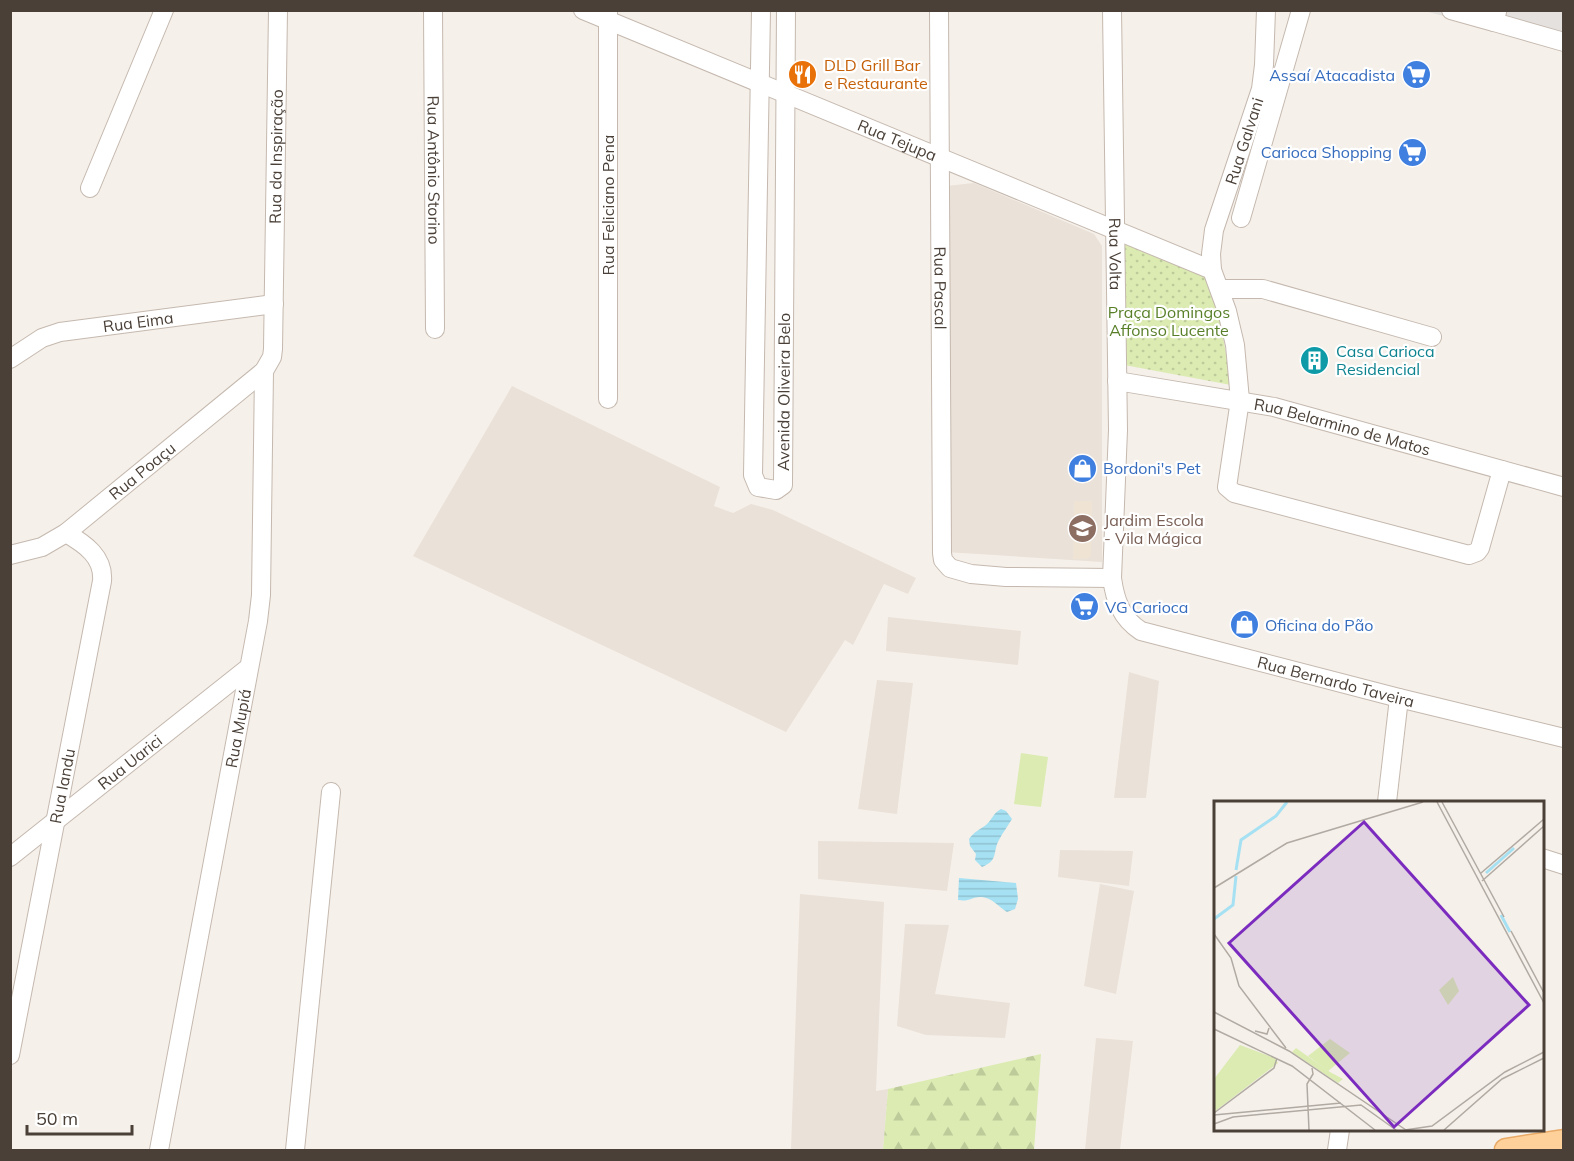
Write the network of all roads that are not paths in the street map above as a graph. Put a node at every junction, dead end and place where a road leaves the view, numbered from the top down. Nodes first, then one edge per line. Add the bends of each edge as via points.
1 (164, 10) edge
2 (278, 10) edge
3 (433, 10) edge
4 (584, 10) edge
5 (761, 10) edge
6 (786, 10) edge
7 (939, 10) edge
8 (1112, 10) edge
9 (1266, 10) edge
10 (1301, 10) edge
11 (1451, 10) edge
12 (608, 15) edge
13 (1496, 16) edge
14 (1563, 42) edge
15 (761, 85) junction
16 (786, 95) junction
17 (939, 158) junction
18 (90, 188) dead end
19 (1241, 218) dead end
20 (1114, 229) junction
21 (1212, 270) junction
22 (1220, 289) junction
23 (273, 304) junction
24 (435, 329) dead end
25 (1432, 337) dead end
26 (10, 359) edge
27 (264, 371) junction
28 (1117, 381) junction
29 (608, 399) dead end
30 (1240, 400) junction
31 (1502, 470) junction
32 (1563, 487) edge
33 (66, 533) junction
34 (10, 555) edge
35 (1112, 578) junction
36 (1119, 607) joint
37 (248, 668) junction
38 (1399, 698) junction
39 (1563, 738) edge
40 (331, 792) dead end
41 (1387, 801) edge
42 (56, 822) junction
43 (10, 857) edge
44 (1544, 859) edge
45 (1563, 865) edge
46 (10, 1054) edge
47 (1340, 1131) edge
48 (1563, 1141) edge
49 (159, 1150) edge
50 (295, 1150) edge
51 (1337, 1150) edge
52 (1506, 1150) edge

1 - 18 street
2 - 23 street, Rua da Inspiração
3 - 24 street, Rua Antônio Storino
4 - 12 street, Rua Tejupa
5 - 15 street, Avenida Oliveira Belo
6 - 16 street, Avenida Oliveira Belo
7 - 17 street, Rua Pascal
8 - 20 street, Rua Volta
9 - 21 street, Rua Galvani via 1261,89 1214,230
10 - 19 street
11 - 13 street
12 - 15 street, Rua Tejupa
12 - 29 street, Rua Feliciano Pena
13 - 14 street
15 - 16 street, Rua Tejupa
15 - 16 street, Avenida Oliveira Belo via 753,475 758,487 776,490 783,485
16 - 17 street, Rua Tejupa
17 - 20 street, Rua Tejupa
17 - 35 street, Rua Pascal via 942,553 946,564 971,574 1006,577
20 - 21 street, Rua Tejupa
20 - 28 street, Rua Volta
21 - 22 street
22 - 25 street via 1263,289
22 - 30 street via 1235,345
23 - 26 street, Rua Eima via 60,332 27,346
23 - 27 street, Rua Mupiá via 272,357
27 - 33 street, Rua Poaçu
27 - 37 street, Rua Mupiá via 261,595
28 - 30 street, Rua Belarmino de Matos
28 - 35 street, Rua Volta
30 - 31 street, Rua Belarmino de Matos
30 - 31 street via 1227,487 1234,493 1469,555 1480,548
31 - 32 street, Rua Belarmino de Matos
33 - 34 street, Rua Poaçu via 42,547
33 - 42 street, Rua Iandu via 91,551 102,572
35 - 36 street, Rua Volta
36 - 38 street, Rua Bernardo Taveira via 1130,624 1141,631
37 - 42 street, Rua Uarici
37 - 49 street, Rua Mupiá
38 - 39 street, Rua Bernardo Taveira
38 - 41 street
40 - 50 street
42 - 43 street, Rua Uarici
42 - 46 street, Rua Iandu
44 - 45 street
47 - 51 street
48 - 52 main road

